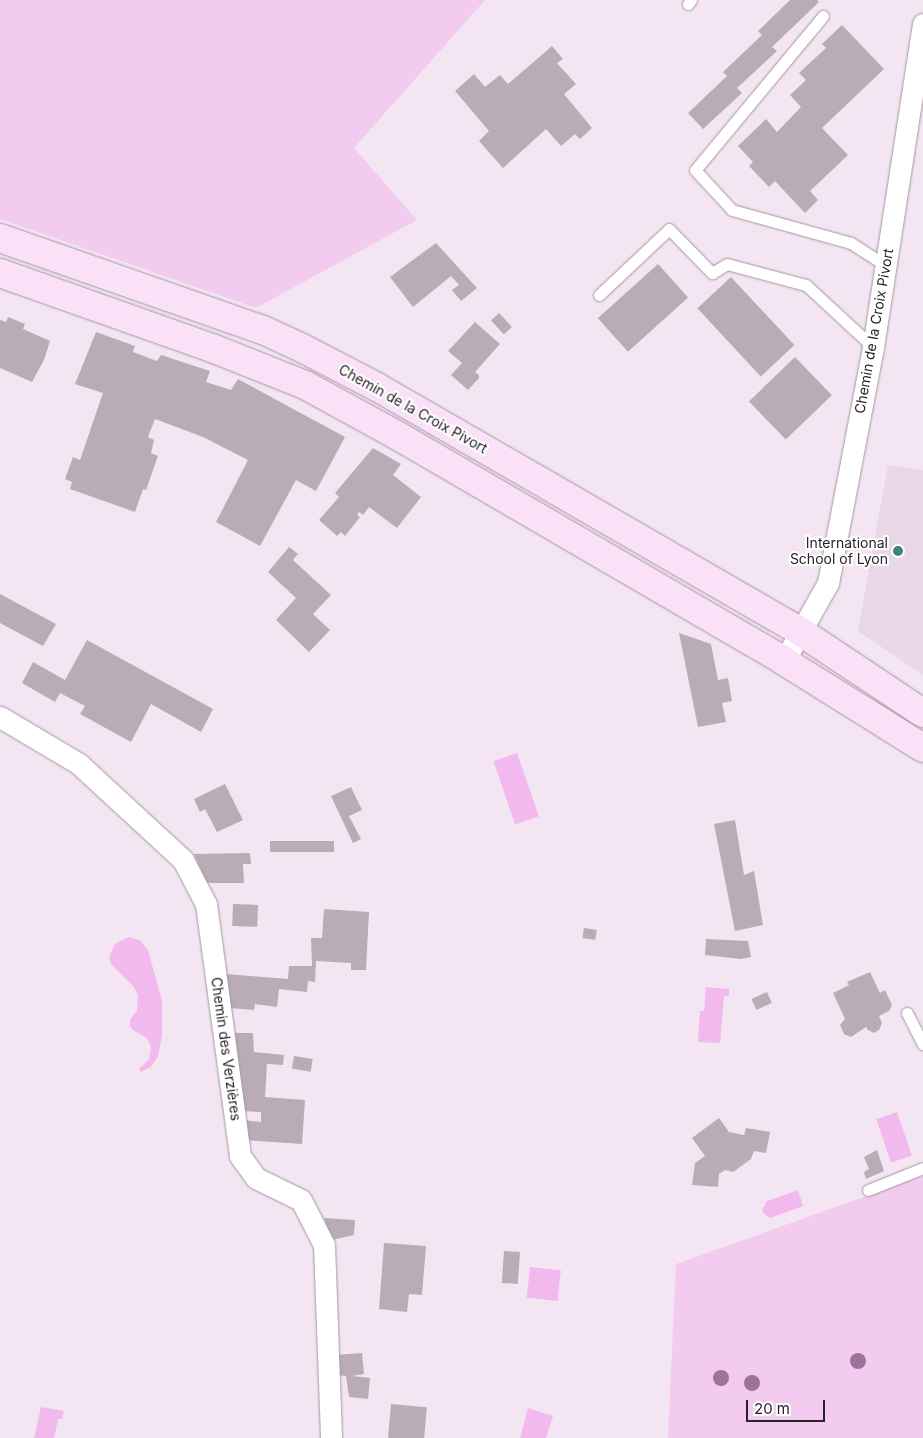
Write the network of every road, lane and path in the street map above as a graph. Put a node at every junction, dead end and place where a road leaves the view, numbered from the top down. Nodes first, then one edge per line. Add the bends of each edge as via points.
1 (823, 16) dead end
2 (923, 24) edge
3 (0, 238) edge
4 (885, 265) junction
5 (0, 273) edge
6 (599, 295) dead end
7 (872, 347) junction
8 (801, 632) junction
9 (784, 661) junction
10 (923, 713) edge
11 (0, 717) edge
12 (923, 748) edge
13 (907, 1013) dead end
14 (923, 1044) edge
15 (923, 1168) edge
16 (868, 1190) dead end
17 (331, 1438) edge

1 - 4 lane via 695,170 732,210 851,243
2 - 4 street, Chemin de la Croix Pivort
3 - 8 main road, Chemin de la Croix Pivort via 255,327 302,348 377,387
4 - 7 street, Chemin de la Croix Pivort
5 - 9 main road via 212,348 305,385
6 - 7 lane via 669,229 712,273 727,264 806,285
7 - 8 street, Chemin de la Croix Pivort via 828,583
8 - 9 street, Chemin de la Croix Pivort
8 - 10 main road, Chemin de la Croix Pivort
9 - 12 main road
11 - 17 street, Chemin des Verzières via 79,764 183,860 206,904 240,1156 256,1178 301,1200 324,1245
13 - 14 lane
15 - 16 lane

